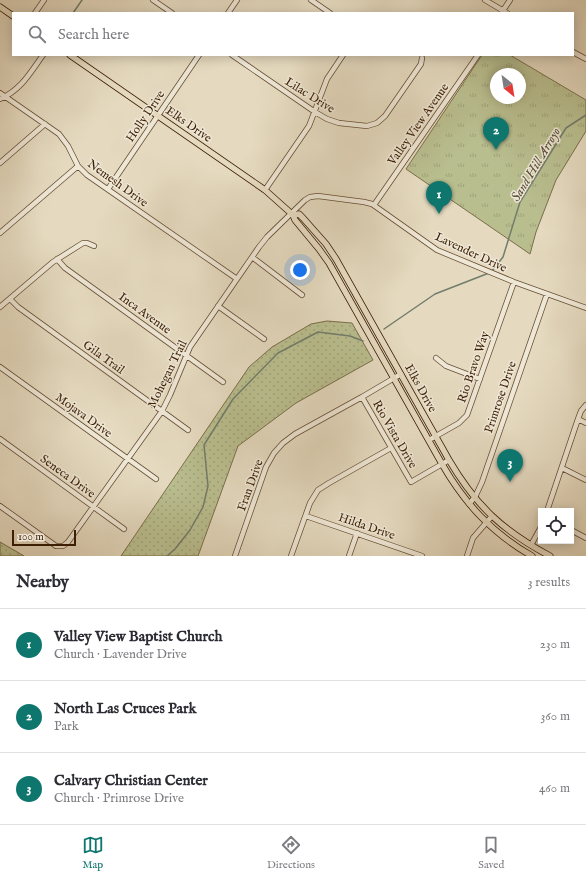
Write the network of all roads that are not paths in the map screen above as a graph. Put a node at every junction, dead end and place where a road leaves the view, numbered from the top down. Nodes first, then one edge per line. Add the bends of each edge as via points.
1 (44, 0) edge
2 (153, 0) edge
3 (237, 0) edge
4 (311, 0) edge
5 (485, 0) edge
6 (510, 0) edge
7 (0, 7) edge
8 (36, 12) edge
9 (171, 12) edge
10 (229, 12) edge
11 (329, 12) edge
12 (504, 12) edge
13 (12, 15) edge
14 (574, 53) edge
15 (42, 56) edge
16 (71, 56) edge
17 (198, 56) edge
18 (233, 56) edge
19 (342, 56) edge
20 (423, 56) edge
21 (477, 56) edge
22 (586, 59) edge
23 (0, 93) edge
24 (5, 96) junction
25 (0, 98) edge
26 (315, 112) junction
27 (157, 116) junction
28 (45, 124) junction
29 (0, 163) edge
30 (78, 166) junction
31 (108, 188) junction
32 (265, 190) junction
33 (374, 205) junction
34 (292, 214) junction
35 (0, 233) edge
36 (94, 246) dead end
37 (252, 257) junction
38 (57, 259) junction
39 (237, 279) junction
40 (514, 282) junction
41 (547, 294) junction
42 (302, 295) dead end
43 (10, 299) junction
44 (218, 306) junction
45 (0, 307) edge
46 (586, 308) edge
47 (264, 338) dead end
48 (186, 355) junction
49 (436, 358) dead end
50 (0, 367) edge
51 (401, 374) junction
52 (394, 378) junction
53 (480, 379) junction
54 (223, 382) dead end
55 (362, 397) junction
56 (586, 404) edge
57 (162, 411) junction
58 (578, 420) junction
59 (586, 424) edge
60 (188, 430) dead end
61 (436, 436) junction
62 (0, 439) edge
63 (429, 440) junction
64 (390, 448) junction
65 (128, 459) junction
66 (449, 460) junction
67 (442, 464) junction
68 (562, 468) junction
69 (156, 479) dead end
70 (586, 480) edge
71 (474, 497) junction
72 (469, 504) junction
73 (0, 506) edge
74 (93, 507) junction
75 (548, 508) edge
76 (306, 516) junction
77 (492, 516) junction
78 (486, 523) junction
79 (124, 529) dead end
80 (538, 532) edge
81 (574, 532) edge
82 (357, 533) junction
83 (586, 538) edge
84 (531, 545) junction
85 (408, 554) edge
86 (235, 556) edge
87 (291, 556) edge
88 (349, 556) edge
89 (422, 556) edge
90 (467, 556) edge
91 (532, 556) edge
92 (550, 556) edge

1 - 8 street
2 - 9 street
3 - 10 street
4 - 11 street
5 - 12 street
6 - 12 street
7 - 13 main road
14 - 22 street
15 - 24 street via 17,89
16 - 27 main road, Elks Drive
17 - 27 street, Holly Drive
18 - 26 street, Lilac Drive
19 - 26 street via 327,79
20 - 26 street, Lilac Drive via 385,116 377,123 367,126 342,123
21 - 33 street, Valley View Avenue
23 - 24 street, Nemesh Drive
24 - 25 street
24 - 28 street, Nemesh Drive
26 - 32 street via 302,137
27 - 31 street, Holly Drive
27 - 32 main road, Elks Drive
28 - 29 street
28 - 30 street, Nemesh Drive via 64,140
30 - 31 street, Nemesh Drive
30 - 35 street
31 - 39 street, Nemesh Drive
32 - 34 main road, Elks Drive
33 - 34 street, Lavender Drive via 313,196 305,200
33 - 40 street, Lavender Drive via 437,250
34 - 37 street, Mohegan Trail via 264,240
34 - 51 main road, Elks Drive via 299,214 326,244
34 - 52 main road, Elks Drive via 294,220 329,263
36 - 38 street via 86,242
37 - 39 street, Mohegan Trail
37 - 42 street
38 - 43 street
38 - 48 street, Inca Avenue via 65,268
39 - 44 street, Mohegan Trail
40 - 41 street, Lavender Drive
40 - 53 street, Rio Bravo Way
41 - 46 street, Lavender Drive
41 - 71 street, Primrose Drive via 482,482
43 - 45 street
43 - 57 street, Gila Trail
44 - 47 street
44 - 48 street, Mohegan Trail
48 - 54 street, Inca Avenue
48 - 57 street, Mohegan Trail
49 - 53 street via 446,366
50 - 65 street, Mojava Drive
51 - 52 street, Rio Vista Drive
51 - 61 main road, Elks Drive
52 - 55 street, Rio Vista Drive
52 - 63 main road, Elks Drive
53 - 61 street, Rio Bravo Way via 466,417 459,424
55 - 64 street, Rio Vista Drive
55 - 86 street, Fran Drive via 292,436 274,453 264,471
56 - 58 street
57 - 60 street, Gila Trail
57 - 65 street, Mohegan Trail
58 - 59 street
58 - 68 street
61 - 63 street, Rio Bravo Way
61 - 66 main road, Elks Drive
62 - 74 street, Seneca Drive
63 - 67 main road, Elks Drive
64 - 67 street, Rio Vista Drive via 411,482
64 - 76 street via 322,488 312,500
65 - 69 street, Mojava Drive
65 - 74 street, Mohegan Trail
66 - 67 street, Rio Vista Drive
66 - 71 main road, Elks Drive
67 - 72 main road, Elks Drive
68 - 70 street
68 - 75 street
71 - 72 street, Primrose Drive
71 - 77 main road, Elks Drive
72 - 78 main road, Elks Drive
73 - 74 street, Mohegan Trail via 56,546 63,546 68,542
74 - 79 street, Seneca Drive
76 - 82 street, Hilda Drive
76 - 87 street
77 - 78 street
77 - 84 main road, Elks Drive via 510,532
78 - 90 street via 473,538
78 - 91 main road, Elks Drive
80 - 84 street
81 - 83 street
82 - 85 street, Hilda Drive
82 - 88 street
84 - 92 main road, Elks Drive
85 - 89 street, Hilda Drive

